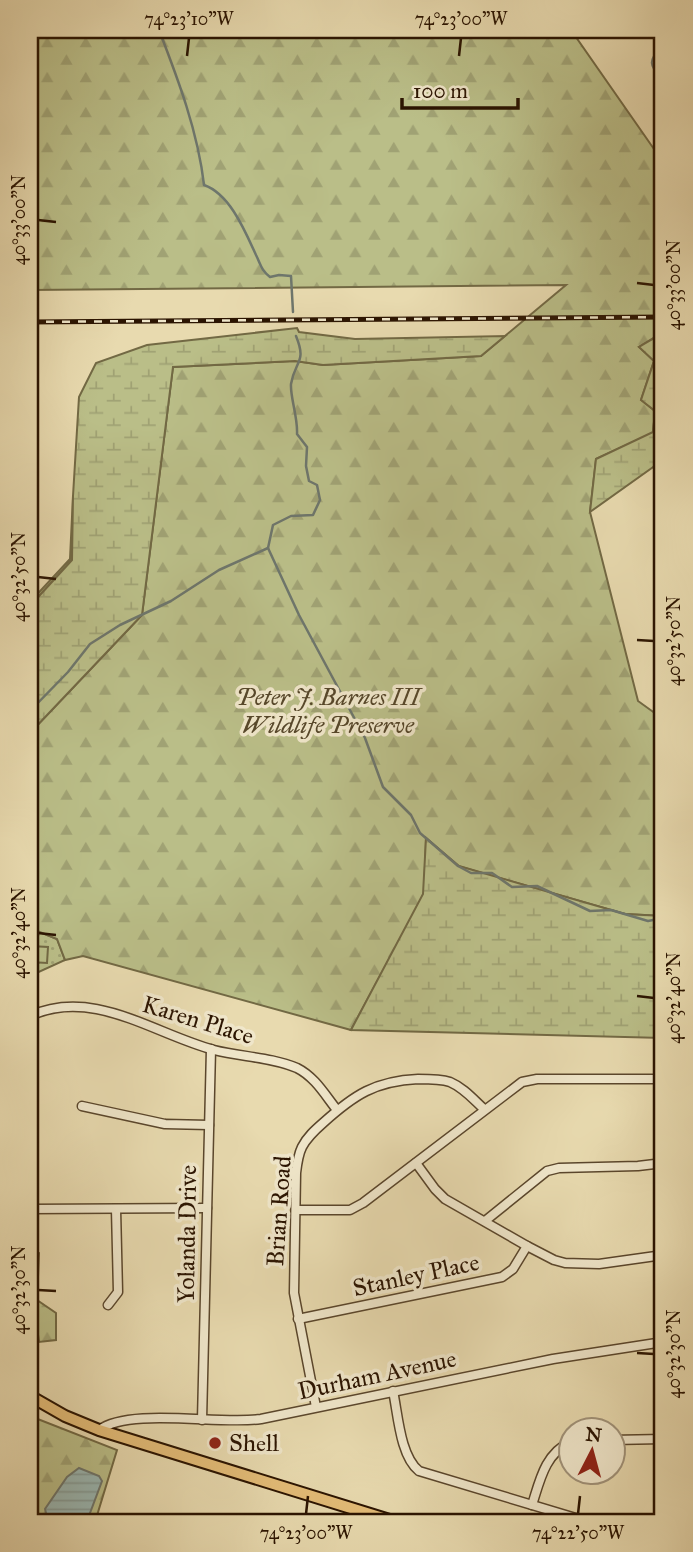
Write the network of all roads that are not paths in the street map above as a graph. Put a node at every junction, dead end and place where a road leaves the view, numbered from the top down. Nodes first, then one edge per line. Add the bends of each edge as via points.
1 (30, 1016) edge
2 (211, 1049) junction
3 (663, 1079) edge
4 (82, 1106) dead end
5 (484, 1109) junction
6 (337, 1110) junction
7 (209, 1125) junction
8 (416, 1163) junction
9 (663, 1163) edge
10 (207, 1208) junction
11 (30, 1209) edge
12 (116, 1209) junction
13 (296, 1210) junction
14 (485, 1221) junction
15 (527, 1246) junction
16 (663, 1255) edge
17 (107, 1305) dead end
18 (298, 1319) junction
19 (663, 1342) edge
20 (393, 1391) junction
21 (30, 1396) edge
22 (316, 1407) junction
23 (202, 1420) junction
24 (99, 1430) junction
25 (663, 1439) edge
26 (626, 1440) edge
27 (556, 1451) edge
28 (532, 1505) junction
29 (396, 1522) edge
30 (589, 1522) edge

1 - 2 street, Karen Place via 57,1007 94,1008
2 - 6 street, Karen Place via 296,1068 310,1076
2 - 7 street, Yolanda Drive
3 - 5 street via 529,1080
4 - 7 street via 165,1124
5 - 6 street, Brian Road via 464,1090 429,1079 384,1082
5 - 8 street
6 - 13 street, Brian Road via 302,1146
7 - 10 street, Yolanda Drive
8 - 13 street via 350,1210
8 - 14 street via 445,1199
9 - 14 street via 547,1171
10 - 12 street
10 - 23 street, Yolanda Drive
11 - 12 street
12 - 17 street via 118,1292
13 - 18 street, Brian Road via 294,1293
14 - 15 street
15 - 16 street via 554,1260 579,1265
15 - 18 street, Stanley Place via 513,1269 502,1277
18 - 22 street, Brian Road
19 - 20 street, Durham Avenue
20 - 22 street, Durham Avenue
20 - 28 street via 405,1451 415,1467
21 - 24 main road
22 - 23 street, Durham Avenue via 248,1421
23 - 24 street, Durham Avenue via 134,1419
24 - 29 main road
25 - 26 street
27 - 28 street via 547,1462
28 - 30 street

